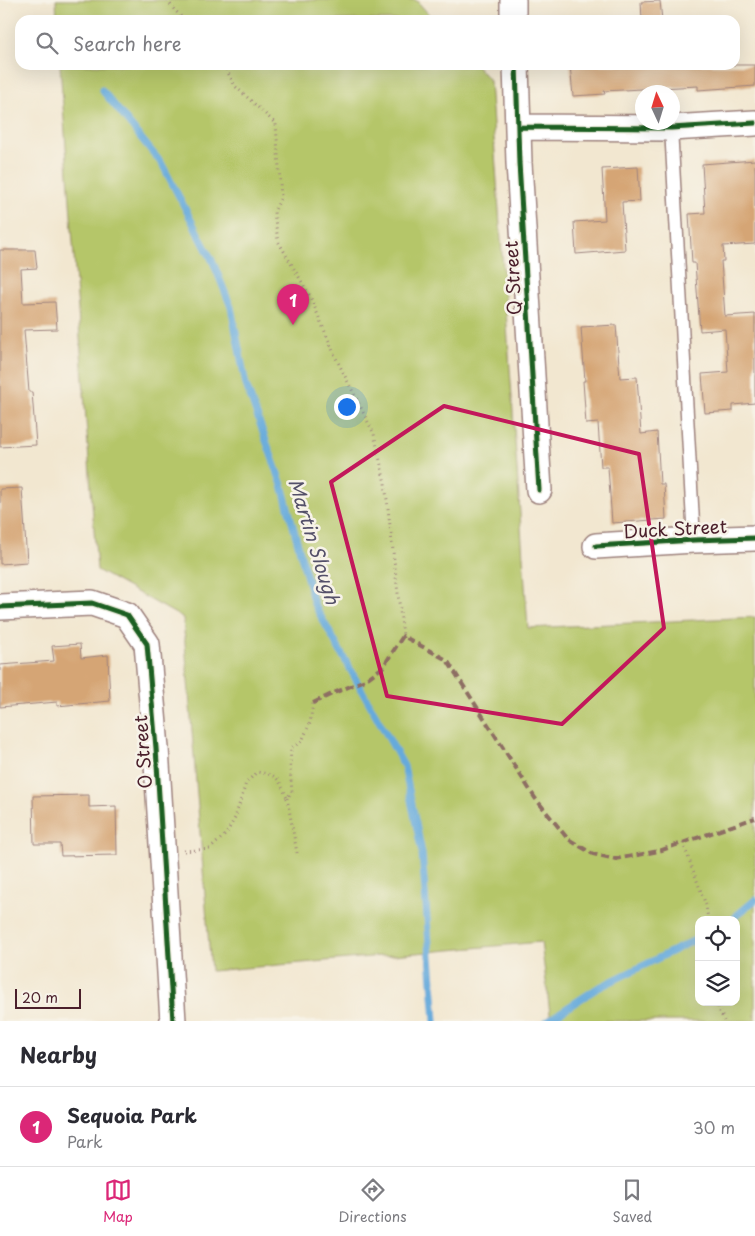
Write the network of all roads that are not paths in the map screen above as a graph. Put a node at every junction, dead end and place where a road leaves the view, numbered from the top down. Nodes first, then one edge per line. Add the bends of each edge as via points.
1 (512, 0) edge
2 (514, 15) edge
3 (516, 70) edge
4 (755, 123) edge
5 (518, 127) junction
6 (680, 127) edge
7 (635, 128) edge
8 (671, 130) edge
9 (539, 490) dead end
10 (755, 538) edge
11 (694, 540) junction
12 (596, 546) dead end
13 (0, 607) edge
14 (173, 1021) edge

1 - 2 street
3 - 5 street, Q Street
4 - 6 street
5 - 7 street
5 - 9 street, Q Street
8 - 11 lane
10 - 11 street, Duck Street
11 - 12 street, Duck Street
13 - 14 street, O Street via 92,603 127,615 147,644

